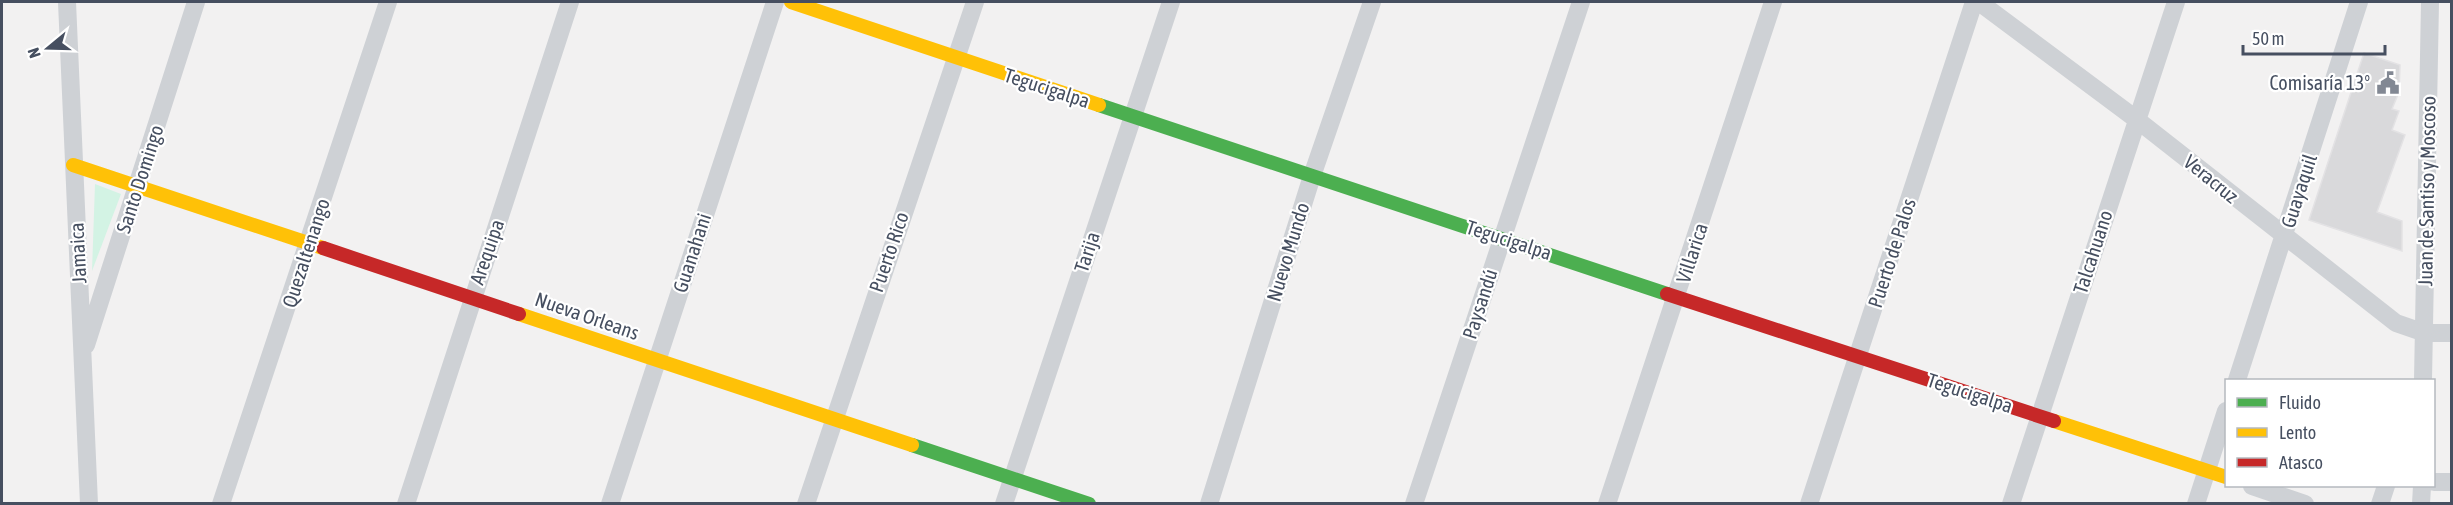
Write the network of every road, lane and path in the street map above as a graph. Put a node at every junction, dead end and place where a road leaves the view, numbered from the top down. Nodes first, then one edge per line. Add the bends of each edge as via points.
1 (67, 2) edge
2 (196, 2) edge
3 (388, 2) edge
4 (570, 2) edge
5 (775, 2) edge
6 (791, 2) edge
7 (975, 2) edge
8 (1171, 2) edge
9 (1372, 2) edge
10 (1581, 2) edge
11 (1773, 2) edge
12 (1974, 2) edge
13 (1979, 2) edge
14 (2176, 2) edge
15 (2359, 2) edge
16 (2430, 2) edge
17 (955, 57) junction
18 (1132, 116) junction
19 (2136, 119) junction
20 (73, 165) junction
21 (1312, 176) junction
22 (137, 186) junction
23 (2284, 237) junction
24 (1502, 238) junction
25 (309, 244) junction
26 (471, 297) junction
27 (1677, 297) junction
28 (2424, 333) junction
29 (2451, 333) edge
30 (83, 356) junction
31 (1858, 356) junction
32 (657, 360) junction
33 (2238, 379) edge
34 (2423, 379) edge
35 (2225, 414) edge
36 (2040, 417) junction
37 (833, 418) junction
38 (2207, 470) junction
39 (2225, 477) edge
40 (1012, 478) junction
41 (2435, 482) edge
42 (2451, 483) edge
43 (2255, 487) edge
44 (2386, 487) edge
45 (2422, 487) edge
46 (89, 504) edge
47 (221, 504) edge
48 (406, 504) edge
49 (610, 504) edge
50 (806, 504) edge
51 (1004, 504) edge
52 (1089, 504) edge
53 (1209, 504) edge
54 (1414, 504) edge
55 (1607, 504) edge
56 (1809, 504) edge
57 (2011, 504) edge
58 (2196, 504) edge
59 (2305, 504) edge
60 (2380, 504) edge
61 (2421, 504) edge

1 - 20 street, Jamaica
2 - 22 street, Santo Domingo
3 - 25 street, Quezaltenango
4 - 26 street, Arequipa
5 - 32 street, Guanahani
6 - 17 street, Tegucigalpa
7 - 17 street, Puerto Rico
8 - 18 street, Tarija
9 - 21 street, Nuevo Mundo
10 - 24 street, Paysandú
11 - 27 street, Villarica
12 - 31 street, Puerto de Palos
13 - 19 street, Veracruz
14 - 19 street, Talcahuano
15 - 23 street, Guayaquil
16 - 28 street, Juan de Santiso y Moscoso
17 - 18 street, Tegucigalpa
17 - 37 street, Puerto Rico
18 - 21 street, Tegucigalpa
18 - 40 street, Tarija
19 - 23 street, Veracruz
19 - 36 street, Talcahuano
20 - 22 street, Nueva Orleans
20 - 30 street, Jamaica
21 - 24 street, Tegucigalpa
21 - 53 street, Nuevo Mundo
22 - 25 street, Nueva Orleans
22 - 30 street, Santo Domingo
23 - 28 street, Veracruz via 2396,323
23 - 33 street, Guayaquil
24 - 27 street, Tegucigalpa
24 - 54 street, Paysandú
25 - 26 street, Nueva Orleans
25 - 47 street, Quezaltenango
26 - 32 street, Nueva Orleans
26 - 48 street, Arequipa
27 - 31 street, Tegucigalpa
27 - 55 street, Villarica
28 - 29 street, Veracruz
28 - 34 street, Juan de Santiso y Moscoso
30 - 46 street, Jamaica
31 - 36 street, Tegucigalpa
31 - 56 street, Puerto de Palos
32 - 37 street, Nueva Orleans
32 - 49 street, Guanahani
35 - 38 street
36 - 38 street, Tegucigalpa
36 - 57 street, Talcahuano
37 - 40 street, Nueva Orleans
37 - 50 street, Puerto Rico
38 - 39 street, Tegucigalpa
38 - 58 street
40 - 51 street, Tarija
40 - 52 street, Nueva Orleans
41 - 42 street
43 - 59 street
44 - 60 street
45 - 61 street

